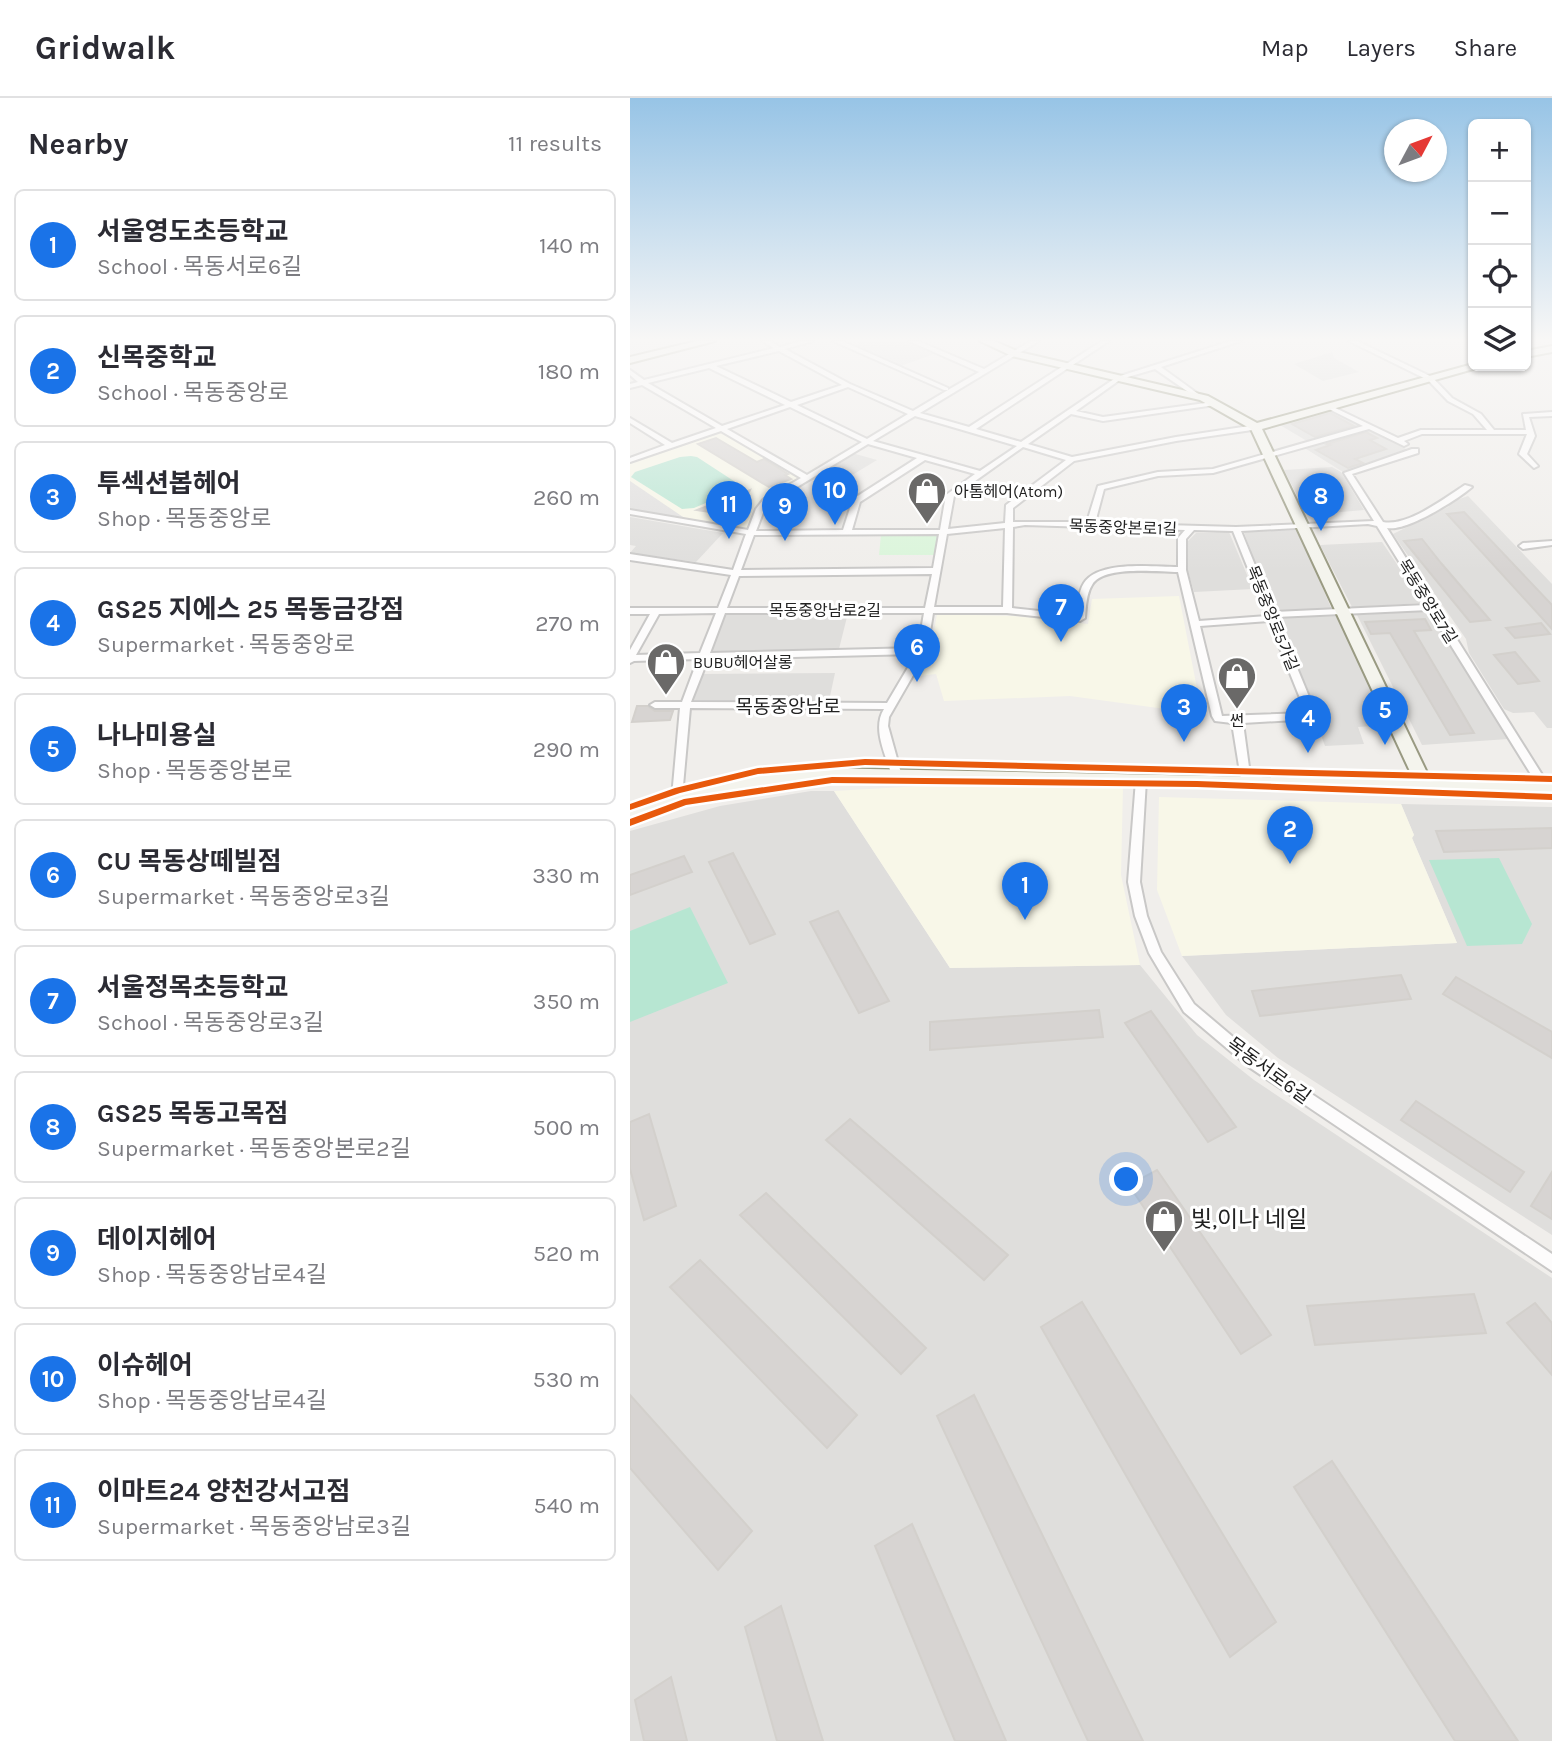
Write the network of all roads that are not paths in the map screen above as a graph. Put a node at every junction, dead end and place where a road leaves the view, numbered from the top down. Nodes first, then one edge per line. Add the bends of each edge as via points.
1 (705, 418) edge
2 (752, 418) edge
3 (816, 418) edge
4 (908, 418) edge
5 (927, 418) edge
6 (989, 418) edge
7 (1061, 418) edge
8 (1239, 418) edge
9 (1290, 418) edge
10 (1350, 418) edge
11 (1482, 418) edge
12 (1526, 418) edge
13 (630, 420) edge
14 (1256, 427) junction
15 (1369, 427) junction
16 (723, 428) junction
17 (970, 430) junction
18 (1492, 432) junction
19 (1530, 432) junction
20 (1398, 441) junction
21 (869, 442) junction
22 (1021, 444) junction
23 (671, 446) junction
24 (1271, 456) junction
25 (924, 457) junction
26 (1072, 459) junction
27 (630, 460) edge
28 (1534, 466) dead end
29 (980, 473) junction
30 (807, 478) junction
31 (1468, 487) dead end
32 (630, 512) edge
33 (1010, 524) junction
34 (1381, 525) junction
35 (1090, 526) junction
36 (1302, 526) junction
37 (1192, 528) junction
38 (1236, 529) junction
39 (848, 532) junction
40 (945, 532) junction
41 (752, 533) junction
42 (1552, 543) edge
43 (1523, 547) dead end
44 (630, 557) edge
45 (1182, 570) junction
46 (937, 571) junction
47 (736, 573) junction
48 (1432, 607) junction
49 (657, 610) junction
50 (721, 610) junction
51 (929, 610) junction
52 (1007, 610) junction
53 (630, 611) edge
54 (1343, 612) junction
55 (1272, 616) junction
56 (1195, 624) junction
57 (922, 651) junction
58 (704, 657) junction
59 (630, 659) edge
60 (655, 705) dead end
61 (685, 706) junction
62 (891, 706) junction
63 (1237, 720) junction
64 (896, 773) junction
65 (1141, 780) junction
66 (1246, 782) junction
67 (1426, 786) junction
68 (1549, 789) edge
69 (677, 797) junction
70 (630, 815) edge
71 (1552, 1263) edge

1 - 16 street
2 - 16 street
3 - 21 street
4 - 21 street
5 - 17 street
6 - 17 street
7 - 22 street
8 - 14 street
9 - 14 street
10 - 15 street
11 - 18 street
12 - 19 street
13 - 23 street
14 - 24 street
14 - 26 street
15 - 20 street
15 - 24 street
16 - 23 street
16 - 30 street
17 - 22 street
18 - 19 street
18 - 20 street via 1422,432
19 - 28 street via 1523,453
20 - 34 street, 목동중앙로7길 via 1415,450 1348,473
21 - 25 street
21 - 30 street
22 - 26 street
22 - 29 street
23 - 27 street
24 - 35 street via 1213,471 1158,474 1101,488
24 - 36 street
25 - 29 street
25 - 39 street via 856,501
26 - 33 street via 1009,507
29 - 40 street via 950,495
30 - 41 street via 766,502
31 - 34 street, 목동중앙본로1길 via 1415,518 1394,527
32 - 41 street, 목동중앙본로1길
33 - 35 street, 목동중앙본로1길
33 - 40 street, 목동중앙본로1길
33 - 52 street
34 - 36 street, 목동중앙본로1길
34 - 48 street, 목동중앙로7길
35 - 37 street, 목동중앙본로1길
36 - 38 street, 목동중앙본로1길
36 - 54 street
37 - 38 street, 목동중앙본로1길
37 - 45 street via 1182,538
38 - 55 street, 목동중앙로5가길
39 - 40 street, 목동중앙본로1길
39 - 41 street, 목동중앙본로1길
40 - 46 street
41 - 47 street
42 - 43 street
44 - 47 street
45 - 52 street via 1123,569 1094,578 1087,584 1080,618
45 - 56 street
46 - 47 street
46 - 51 street
47 - 50 street
48 - 54 street
48 - 68 street, 목동중앙로7길
49 - 50 street, 목동중앙남로2길
49 - 53 street, 목동중앙남로2길
49 - 59 street
50 - 51 street, 목동중앙남로2길
50 - 58 street
51 - 52 street
51 - 57 street
54 - 55 street
54 - 67 street
55 - 56 street
55 - 63 street, 목동중앙로5가길 via 1312,716
56 - 63 street via 1217,716
57 - 58 street
57 - 62 street
58 - 59 street
58 - 61 street
60 - 61 street, 목동중앙남로
61 - 62 street, 목동중앙남로
61 - 69 street
62 - 64 street via 883,726
63 - 66 street
64 - 65 main road
64 - 69 main road via 755,781
65 - 66 main road
65 - 71 street, 목동서로6길 via 1134,882 1141,916 1155,953 1189,1007 1254,1063
66 - 67 main road
67 - 68 street
69 - 70 main road

